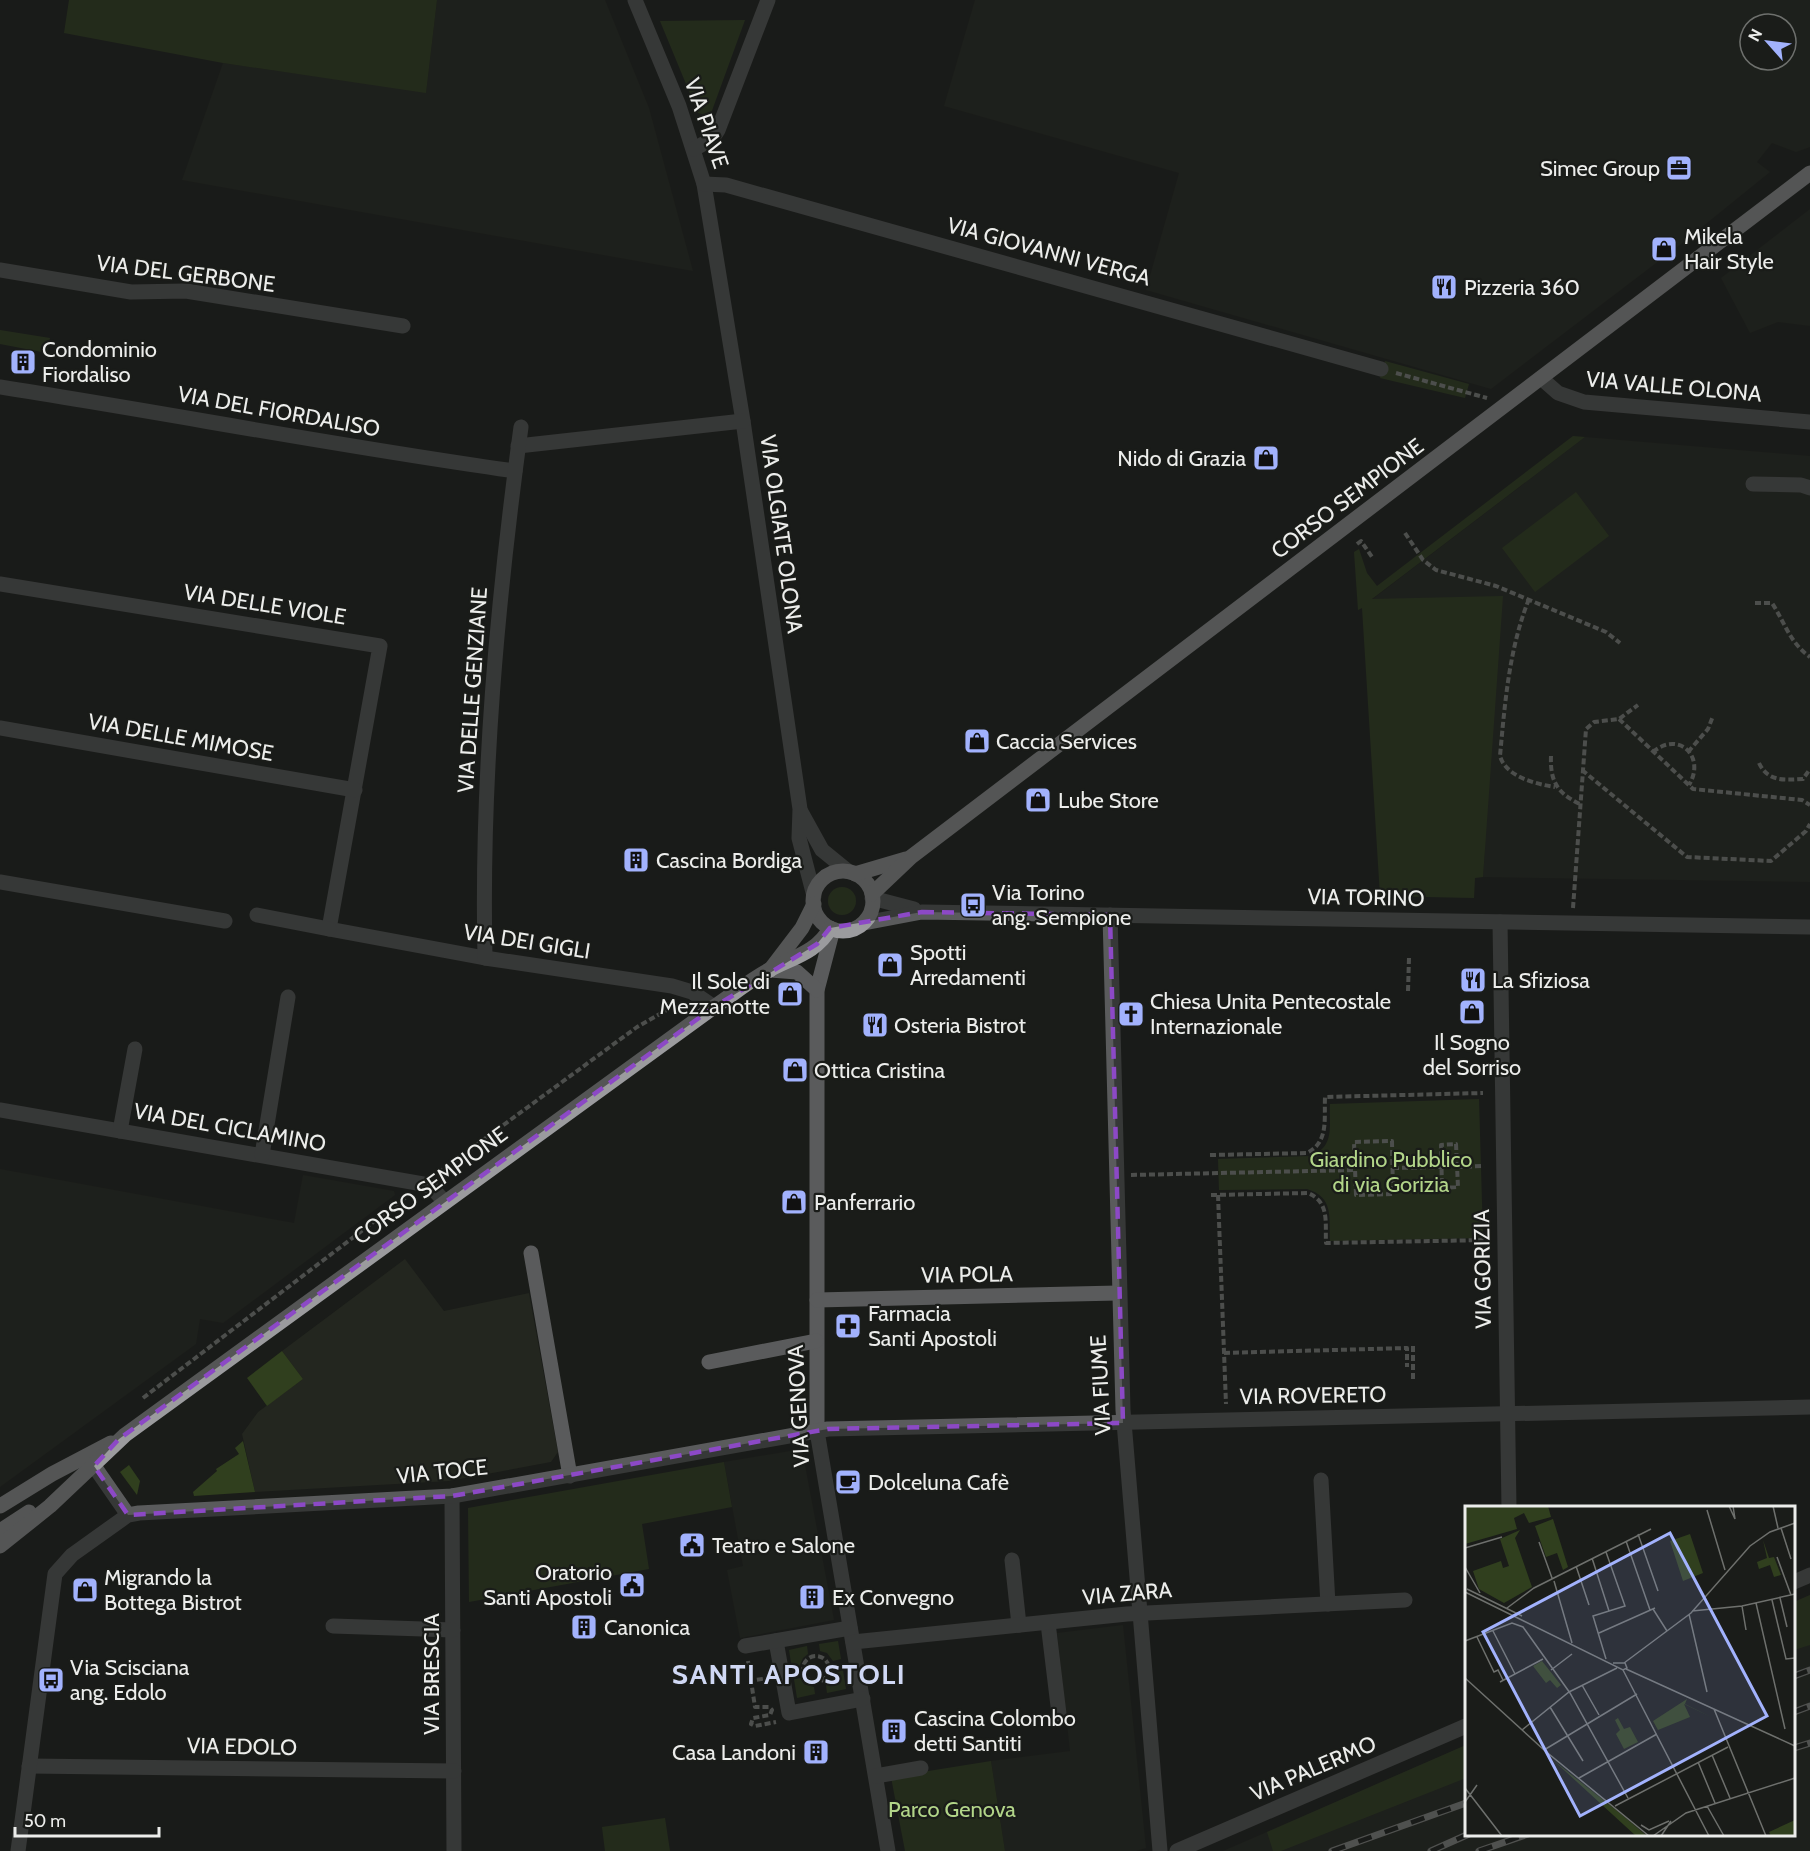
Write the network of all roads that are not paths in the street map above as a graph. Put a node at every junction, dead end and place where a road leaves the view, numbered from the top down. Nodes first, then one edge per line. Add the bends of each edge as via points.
1 (635, 0) edge
2 (768, 0) edge
3 (694, 149) junction
4 (1810, 173) edge
5 (704, 184) junction
6 (718, 267) joint
7 (0, 270) edge
8 (403, 326) dead end
9 (1381, 369) road end
10 (1541, 378) junction
11 (0, 387) edge
12 (743, 421) junction
13 (1810, 422) edge
14 (521, 427) dead end
15 (518, 446) junction
16 (515, 471) junction
17 (1753, 484) dead end
18 (1810, 488) edge
19 (0, 584) edge
20 (0, 728) edge
21 (355, 790) junction
22 (800, 809) junction
23 (911, 857) junction
24 (852, 873) junction
25 (0, 882) edge
26 (872, 896) junction
27 (814, 900) junction
28 (922, 912) junction
29 (257, 915) dead end
30 (1110, 915) junction
31 (225, 921) dead end
32 (1500, 922) junction
33 (864, 923) junction
34 (1810, 927) edge
35 (329, 929) junction
36 (831, 929) junction
37 (485, 958) junction
38 (770, 970) junction
39 (817, 990) junction
40 (288, 997) dead end
41 (714, 1007) junction
42 (135, 1049) dead end
43 (0, 1110) edge
44 (120, 1131) junction
45 (262, 1155) junction
46 (445, 1202) junction
47 (531, 1253) dead end
48 (1118, 1293) junction
49 (817, 1300) junction
50 (816, 1341) junction
51 (709, 1362) dead end
52 (1810, 1407) edge
53 (1507, 1414) junction
54 (1124, 1423) junction
55 (817, 1431) junction
56 (119, 1439) junction
57 (94, 1466) junction
58 (570, 1476) junction
59 (82, 1477) junction
60 (1321, 1480) dead end
61 (452, 1496) junction
62 (0, 1506) edge
63 (1509, 1506) edge
64 (128, 1515) junction
65 (0, 1531) edge
66 (0, 1546) edge
67 (1012, 1560) dead end
68 (1810, 1575) edge
69 (1795, 1582) edge
70 (1405, 1600) dead end
71 (1328, 1604) junction
72 (1139, 1614) junction
73 (1048, 1623) junction
74 (1019, 1625) junction
75 (333, 1626) dead end
76 (453, 1630) junction
77 (852, 1635) junction
78 (776, 1641) junction
79 (745, 1654) road end
80 (863, 1699) junction
81 (1059, 1714) dead end
82 (1465, 1727) edge
83 (29, 1766) junction
84 (921, 1768) dead end
85 (454, 1771) junction
86 (876, 1776) junction
87 (18, 1851) edge
88 (454, 1851) edge
89 (888, 1851) edge
90 (1160, 1851) edge
91 (1178, 1851) edge

1 - 3 street, VIA PIAVE
2 - 3 street via 717,130 712,139
3 - 5 street, VIA PIAVE
4 - 10 main road, CORSO SEMPIONE
5 - 6 street, VIA PIAVE
5 - 9 street, VIA GIOVANNI VERGA via 726,185
6 - 12 street, VIA OLGIATE OLONA
7 - 8 street, VIA DEL GERBONE via 131,292 186,291
10 - 13 street, VIA VALLE OLONA via 1558,393 1584,402
10 - 23 main road, CORSO SEMPIONE
11 - 16 street, VIA DEL FIORDALISO via 212,420 366,450
12 - 15 street
12 - 22 street, VIA OLGIATE OLONA
14 - 15 street, VIA DELLE GENZIANE
15 - 16 street, VIA DELLE GENZIANE
16 - 37 street, VIA DELLE GENZIANE via 489,726
17 - 18 street
19 - 21 street, VIA DELLE VIOLE via 380,646
20 - 21 street, VIA DELLE MIMOSE
21 - 35 street
22 - 24 street, VIA OLGIATE OLONA via 822,850
22 - 27 street, VIA OLGIATE OLONA via 799,838
23 - 24 main road, CORSO SEMPIONE
23 - 26 main road, CORSO SEMPIONE
24 - 26 main road via 865,881
24 - 27 main road, CORSO SEMPIONE via 828,876 817,887
25 - 31 street
26 - 28 street, VIA TORINO
26 - 33 main road, CORSO SEMPIONE via 872,909
27 - 36 main road via 818,917
27 - 38 main road, CORSO SEMPIONE via 802,928
28 - 30 street, VIA TORINO
28 - 33 street, VIA TORINO
29 - 35 street, VIA DEI GIGLI
30 - 32 street, VIA TORINO
30 - 48 street, VIA FIUME
32 - 34 street, VIA TORINO
32 - 53 street, VIA GORIZIA
33 - 36 main road via 850,930
35 - 37 street, VIA DEI GIGLI
36 - 38 main road, CORSO SEMPIONE via 817,944
36 - 39 street, VIA GENOVA
37 - 41 street, VIA DEI GIGLI via 682,988
38 - 39 street via 796,972
38 - 41 main road, CORSO SEMPIONE
39 - 49 street, VIA GENOVA
40 - 45 street
41 - 46 main road, CORSO SEMPIONE
42 - 44 street
43 - 44 street, VIA DEL CICLAMINO
44 - 45 street, VIA DEL CICLAMINO
45 - 46 street, VIA DEL CICLAMINO via 423,1184
46 - 56 main road, CORSO SEMPIONE
47 - 58 street
48 - 49 street, VIA POLA
48 - 54 street, VIA FIUME
49 - 50 street, VIA GENOVA
50 - 51 street
50 - 55 street, VIA GENOVA
52 - 53 street, VIA ROVERETO
53 - 54 street, VIA ROVERETO
53 - 63 street, VIA GORIZIA
54 - 55 street, VIA ROVERETO
54 - 72 street, VIA FIUME
55 - 58 street, VIA TOCE
55 - 77 street, VIA GENOVA
56 - 57 main road, CORSO SEMPIONE
56 - 62 main road, CORSO SEMPIONE
57 - 59 main road, CORSO SEMPIONE
57 - 64 street
58 - 61 street, VIA TOCE
59 - 65 main road
59 - 66 main road, CORSO SEMPIONE
60 - 71 street
61 - 64 street, VIA TOCE
61 - 76 street, VIA BRESCIA
64 - 83 street via 72,1555 55,1574
67 - 74 street
68 - 69 street
70 - 71 street, VIA ZARA
71 - 72 street, VIA ZARA
72 - 73 street, VIA ZARA
72 - 90 street, VIA FIUME
73 - 74 street, VIA ZARA
73 - 81 street
74 - 77 street, VIA ZARA
75 - 76 street
76 - 85 street, VIA BRESCIA
77 - 78 street, VIA ZARA
77 - 80 street, VIA GENOVA
78 - 79 street, VIA ZARA
78 - 80 street via 789,1713
80 - 86 street, VIA GENOVA
82 - 91 street, VIA PALERMO
83 - 85 street, VIA EDOLO
83 - 87 street
84 - 86 street
85 - 88 street, VIA BRESCIA
86 - 89 street, VIA GENOVA

